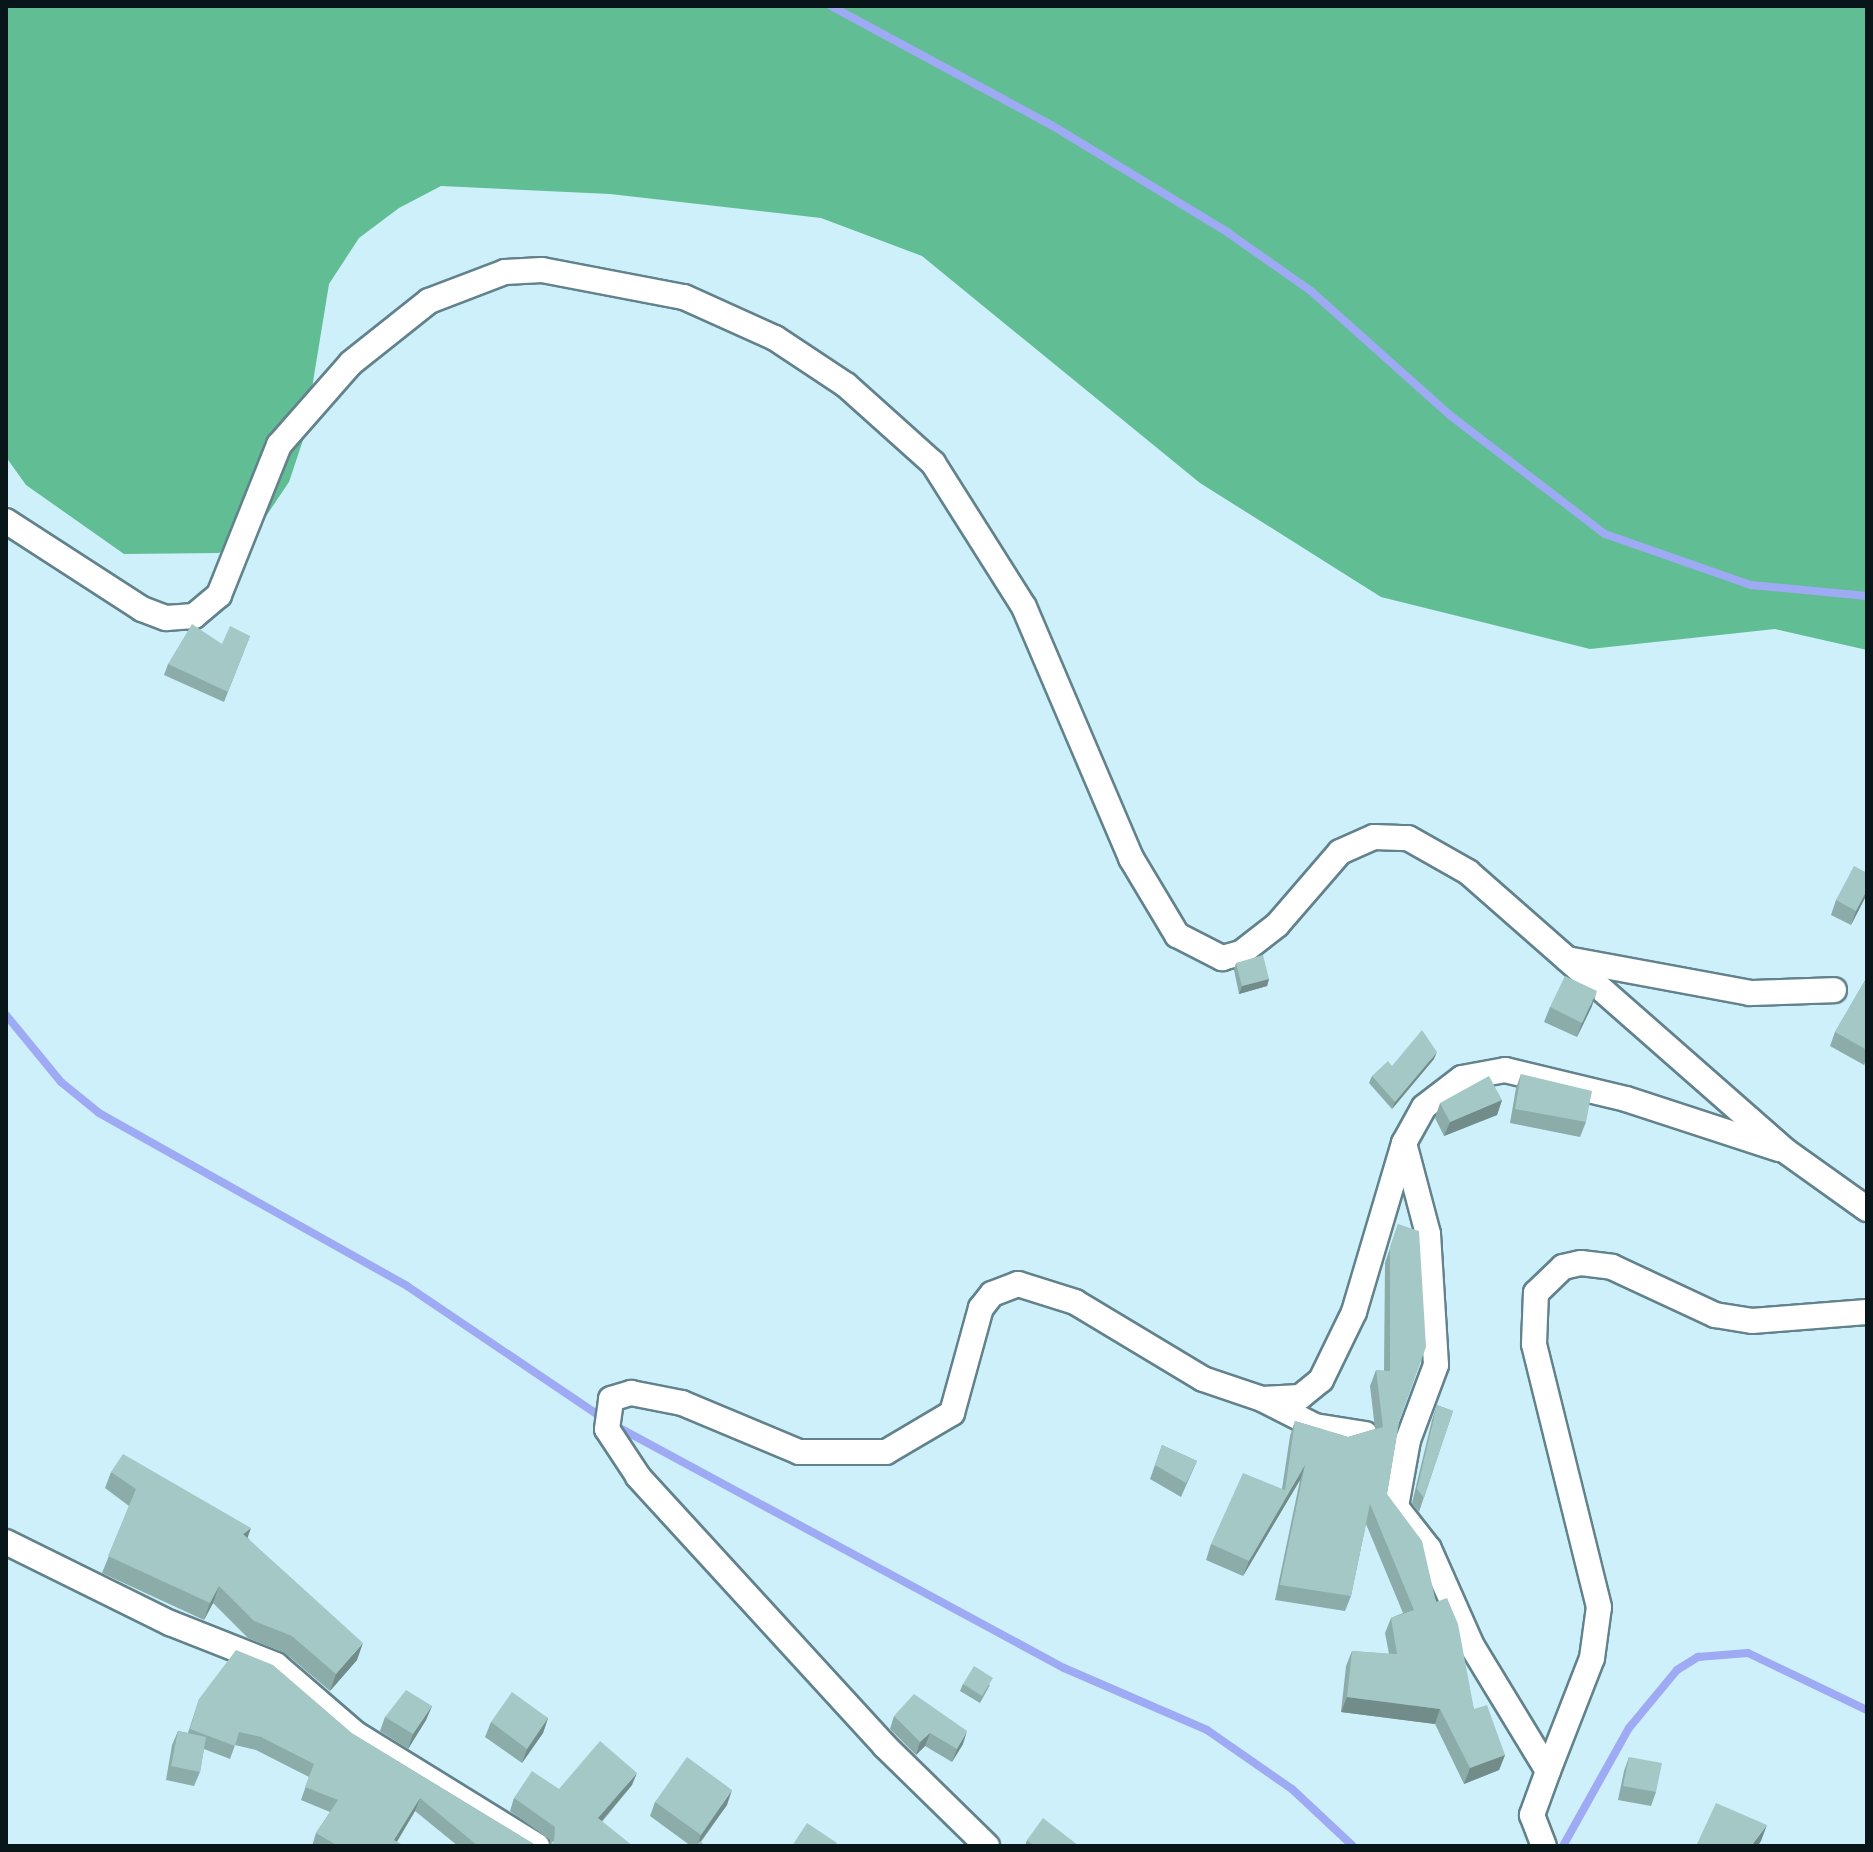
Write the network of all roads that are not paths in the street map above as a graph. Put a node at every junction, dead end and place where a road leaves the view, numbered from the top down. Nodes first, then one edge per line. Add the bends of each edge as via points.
1 (6, 521) edge
2 (1565, 958) junction
3 (1834, 990) dead end
4 (1404, 1143) junction
5 (1787, 1152) junction
6 (1867, 1209) edge
7 (1867, 1312) edge
8 (1262, 1399) junction
9 (1365, 1434) edge
10 (6, 1542) edge
11 (1548, 1771) junction
12 (537, 1846) edge
13 (987, 1846) edge
14 (1544, 1846) edge

1 - 2 street via 142,609 166,618 194,616 219,595 279,445 395,325 464,283 505,272 635,282 775,338 873,404 933,463 1024,607 1131,858 1177,935 1222,958 1241,953 1277,925 1340,852 1389,835 1430,848 1468,872
2 - 3 street via 1750,993
2 - 5 street
4 - 5 street via 1443,1090 1486,1070 1505,1070 1626,1099
4 - 8 street via 1367,1281 1321,1380 1300,1397
4 - 11 street via 1428,1234 1436,1365 1408,1440 1396,1507 1429,1549 1472,1646
5 - 6 street
7 - 11 street via 1752,1321 1715,1315 1612,1267 1581,1263 1563,1267 1536,1293 1534,1344 1599,1607 1592,1658
8 - 9 street via 1315,1426
8 - 13 street via 1203,1379 1075,1302 1018,1284 992,1294 981,1308 952,1413 886,1452 846,1457 776,1446 647,1394 618,1394 606,1406 612,1441 638,1476 885,1746
10 - 12 street via 170,1623 276,1665 348,1728
11 - 14 street via 1532,1815

